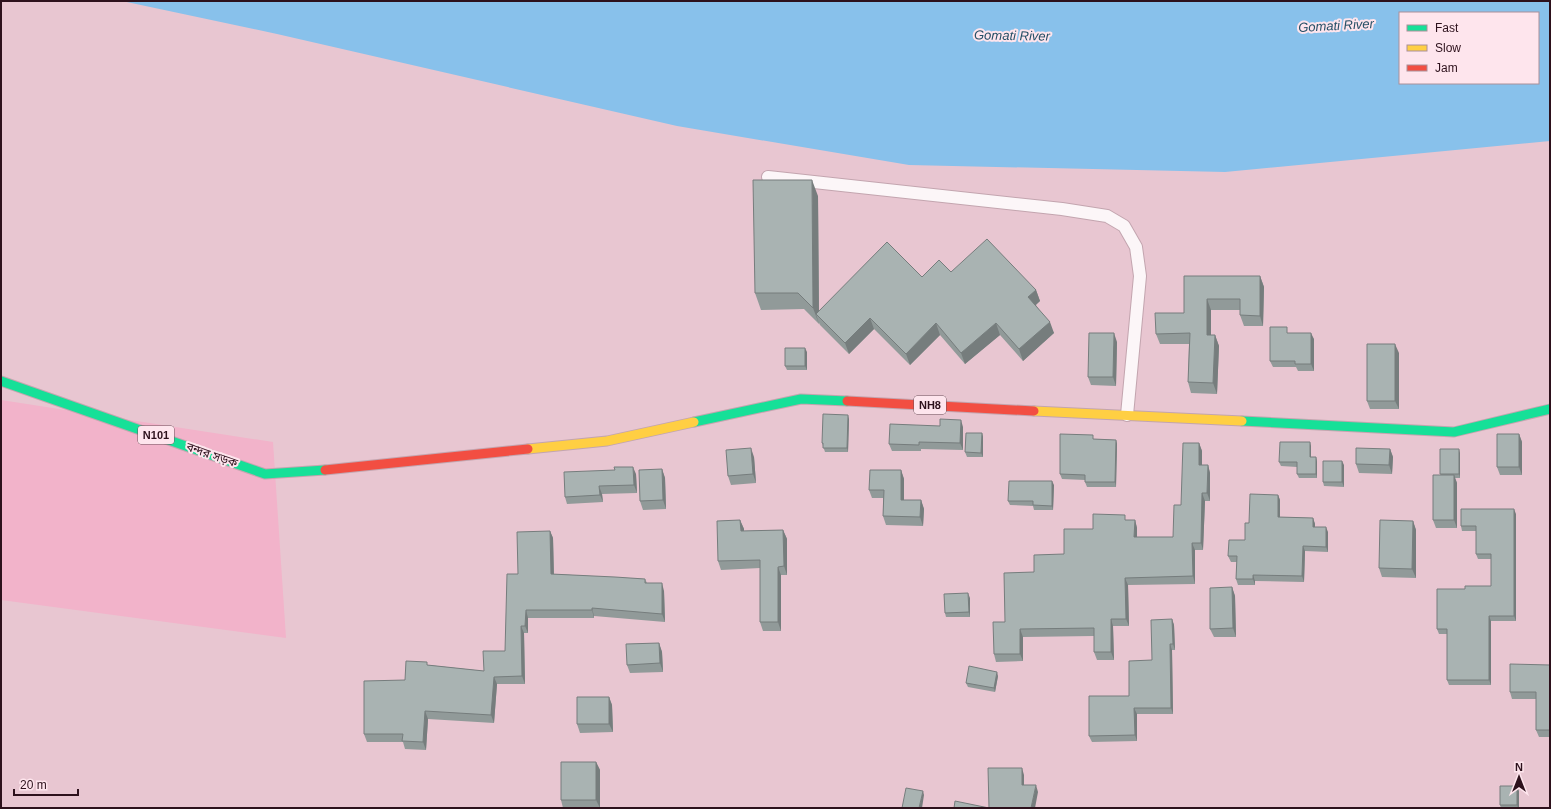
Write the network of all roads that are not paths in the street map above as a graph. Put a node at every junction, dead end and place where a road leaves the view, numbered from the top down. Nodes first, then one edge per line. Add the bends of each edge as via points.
1 (768, 177) dead end
2 (1, 381) edge
3 (1550, 409) edge
4 (1127, 415) junction
5 (313, 471) joint

1 - 4 lane via 1062,209 1107,216 1124,226 1136,247 1140,276
2 - 5 highway, বন্দর সড়ক / N101 via 265,474
3 - 4 highway, NH8 via 1454,432
4 - 5 highway, NH8 via 801,399 607,441

